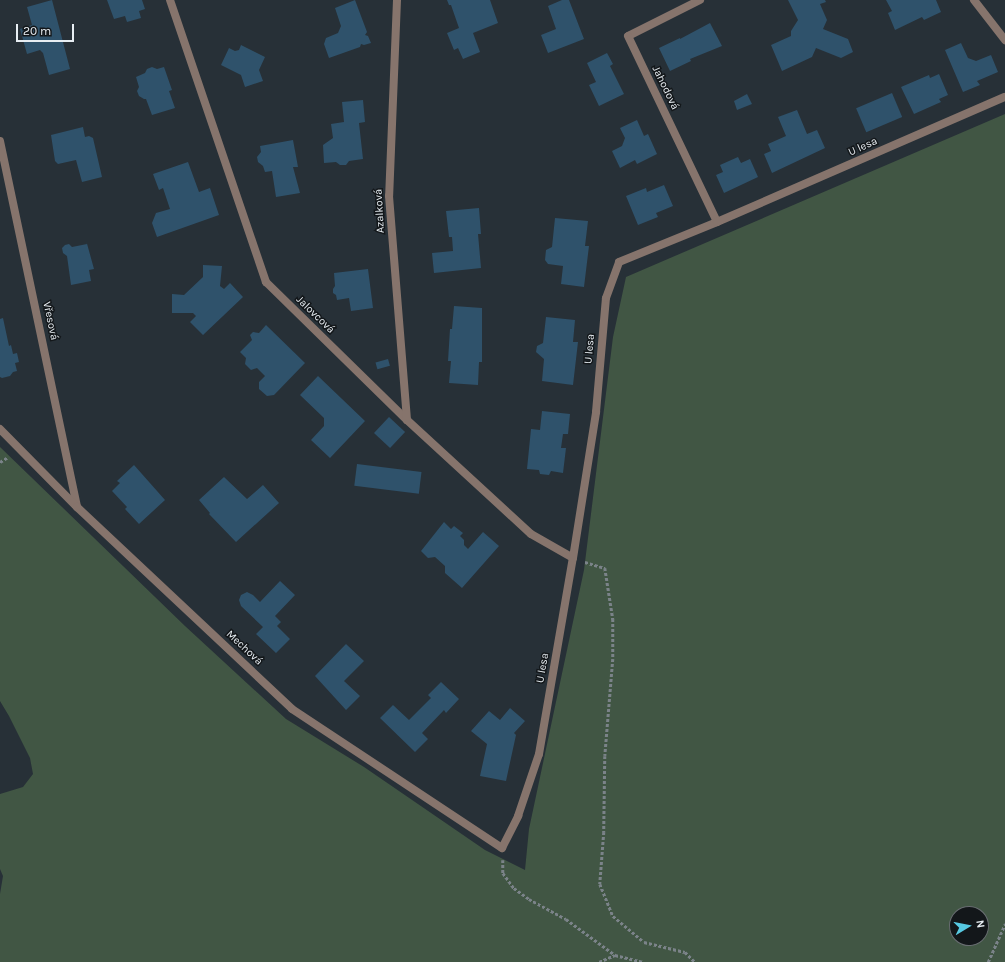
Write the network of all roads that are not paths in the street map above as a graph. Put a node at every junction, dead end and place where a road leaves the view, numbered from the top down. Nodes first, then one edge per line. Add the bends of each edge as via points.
1 (170, 0) edge
2 (397, 0) edge
3 (700, 0) edge
4 (974, 0) edge
5 (1005, 40) edge
6 (1005, 97) edge
7 (0, 141) edge
8 (717, 222) junction
9 (407, 420) junction
10 (0, 429) edge
11 (77, 507) junction
12 (573, 558) junction
13 (502, 848) joint

1 - 9 street, Jalovcová via 266,282
2 - 9 street, Azalková via 389,196
3 - 8 street, Jahodová via 628,36
4 - 5 street
6 - 8 street, U lesa
7 - 11 street, Vřesová
8 - 12 street, U lesa via 619,262 606,298 596,412
9 - 12 street, Jalovcová via 531,534
10 - 11 street, Mechová
11 - 13 street, Mechová via 292,709
12 - 13 street, U lesa via 539,754 518,816

